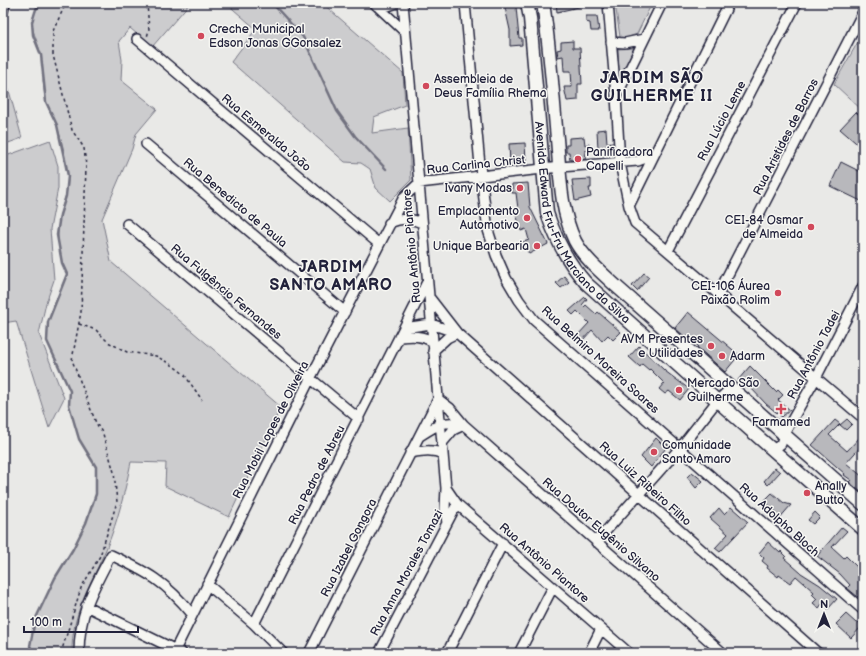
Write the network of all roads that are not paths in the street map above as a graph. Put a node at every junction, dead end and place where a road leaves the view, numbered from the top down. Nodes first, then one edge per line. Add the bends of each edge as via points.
1 (5, 3) edge
2 (397, 3) edge
3 (402, 3) edge
4 (465, 3) edge
5 (527, 3) edge
6 (543, 3) edge
7 (608, 3) edge
8 (662, 3) edge
9 (729, 3) edge
10 (797, 3) edge
11 (375, 5) edge
12 (3, 11) edge
13 (863, 12) edge
14 (405, 32) junction
15 (137, 39) dead end
16 (644, 39) junction
17 (611, 42) junction
18 (616, 96) junction
19 (146, 144) dead end
20 (654, 155) junction
21 (620, 163) junction
22 (560, 168) junction
23 (542, 170) junction
24 (481, 176) junction
25 (419, 183) junction
26 (629, 206) junction
27 (389, 223) junction
28 (422, 223) junction
29 (127, 224) dead end
30 (379, 244) junction
31 (668, 251) junction
32 (427, 281) junction
33 (863, 286) edge
34 (718, 294) junction
35 (429, 297) junction
36 (345, 312) junction
37 (431, 324) junction
38 (402, 332) junction
39 (457, 333) junction
40 (433, 346) junction
41 (310, 378) junction
42 (816, 378) junction
43 (731, 388) junction
44 (438, 399) junction
45 (718, 401) junction
46 (863, 418) edge
47 (359, 419) junction
48 (440, 424) junction
49 (464, 425) junction
50 (784, 434) junction
51 (418, 437) junction
52 (442, 443) junction
53 (680, 448) junction
54 (773, 450) junction
55 (410, 453) junction
56 (443, 454) junction
57 (446, 488) junction
58 (638, 494) junction
59 (457, 504) junction
60 (863, 504) edge
61 (447, 523) junction
62 (863, 529) edge
63 (596, 542) junction
64 (503, 543) junction
65 (207, 584) junction
66 (553, 587) junction
67 (86, 606) junction
68 (863, 610) edge
69 (192, 614) junction
70 (254, 624) junction
71 (601, 629) junction
72 (179, 651) edge
73 (79, 653) edge
74 (282, 653) edge
75 (309, 653) edge
76 (379, 653) edge
77 (447, 653) edge
78 (519, 653) edge
79 (589, 653) edge
80 (629, 653) edge
81 (723, 653) edge
82 (818, 653) edge

1 - 12 street
2 - 11 street via 385,7
3 - 14 street, Rua Antônio Piantore
4 - 24 street, Rua Belmiro Moreira Soares
5 - 23 main road, Avenida Edward Fru-Fru Marciano da Silva
6 - 22 main road, Avenida Edward Fru-Fru Marciano da Silva
7 - 17 street
8 - 16 street
9 - 20 street
10 - 31 street, Rua Lúcio Leme
11 - 14 street
13 - 34 street, Rua Aristides de Barros
14 - 25 street, Rua Antônio Piantore
15 - 30 street, Rua Esmeralda João
16 - 17 street via 625,43
16 - 18 street
17 - 18 street
18 - 21 street
19 - 36 street, Rua Benedicto de Paula
20 - 21 street, Rua Carlina Christ via 638,161
20 - 26 street
21 - 22 street, Rua Carlina Christ
21 - 26 street
22 - 23 street, Rua Carlina Christ
22 - 43 main road, Avenida Edward Fru-Fru Marciano da Silva via 566,215 576,242 598,269
23 - 24 street, Rua Carlina Christ
23 - 45 main road, Avenida Edward Fru-Fru Marciano da Silva via 547,213 556,240 572,268
24 - 25 street, Rua Carlina Christ
24 - 53 street, Rua Belmiro Moreira Soares via 488,230 496,255 519,300 534,320
25 - 27 street, Rua Mobil Lopes de Oliveira via 404,197
25 - 28 street, Rua Antônio Piantore
26 - 31 street via 635,223
27 - 28 street via 400,219
27 - 30 street, Rua Mobil Lopes de Oliveira
28 - 32 street, Rua Antônio Piantore
29 - 41 street, Rua Fulgêncio Fernandes
30 - 36 street, Rua Mobil Lopes de Oliveira
31 - 34 street
32 - 35 street, Rua Antônio Piantore
32 - 38 street, Rua Pedro de Abreu
33 - 42 street, Rua Antônio Tadei
34 - 42 street
35 - 37 street, Rua Antônio Piantore
35 - 39 street, Rua Luiz Ribeiro Filho
36 - 41 street, Rua Mobil Lopes de Oliveira
37 - 38 street
37 - 39 street, Rua Luiz Ribeiro Filho
37 - 40 street, Rua Antônio Piantore
38 - 40 street via 427,338
38 - 47 street, Rua Pedro de Abreu
39 - 40 street
39 - 58 street, Rua Luiz Ribeiro Filho
40 - 44 street, Rua Antônio Piantore
41 - 47 street, Rua Fulgêncio Fernandes
41 - 65 street, Rua Mobil Lopes de Oliveira
42 - 46 street
42 - 50 street, Rua Antônio Tadei
43 - 45 street
43 - 50 main road, Avenida Edward Fru-Fru Marciano da Silva
44 - 48 street, Rua Antônio Piantore
44 - 49 street, Rua Doutor Eugênio Silvano via 450,408
44 - 51 street, Rua Izabel Gongora
45 - 53 street
45 - 54 main road, Avenida Edward Fru-Fru Marciano da Silva
47 - 70 street, Rua Pedro de Abreu
48 - 49 street
48 - 51 street
48 - 52 street, Rua Antônio Piantore
49 - 52 street via 453,430
49 - 63 street, Rua Doutor Eugênio Silvano
50 - 54 street via 781,444
50 - 60 main road, Avenida Edward Fru-Fru Marciano da Silva
51 - 55 street, Rua Izabel Gongora
52 - 56 street, Rua Antônio Piantore
53 - 58 street
53 - 68 street, Rua Adolpho Bloch
54 - 62 main road, Avenida Edward Fru-Fru Marciano da Silva
55 - 56 street via 437,451
55 - 75 street, Rua Izabel Gongora
56 - 57 street, Rua Antônio Piantore
57 - 59 street, Rua Antônio Piantore
57 - 61 street, Rua Antônio Piantore
58 - 63 street
58 - 82 street, Rua Luiz Ribeiro Filho
59 - 61 street, Rua Anna Morales Tomazi
59 - 64 street, Rua Antônio Piantore
61 - 76 street, Rua Anna Morales Tomazi
63 - 81 street, Rua Doutor Eugênio Silvano
64 - 66 street, Rua Antônio Piantore
64 - 77 street
65 - 69 street, Rua Mobil Lopes de Oliveira
65 - 70 street
66 - 71 street, Rua Antônio Piantore
66 - 78 street
67 - 69 street via 111,555 149,573 176,594
67 - 72 street
67 - 73 street via 79,639
69 - 72 street, Rua Mobil Lopes de Oliveira
70 - 74 street
71 - 79 street
71 - 80 street, Rua Antônio Piantore

